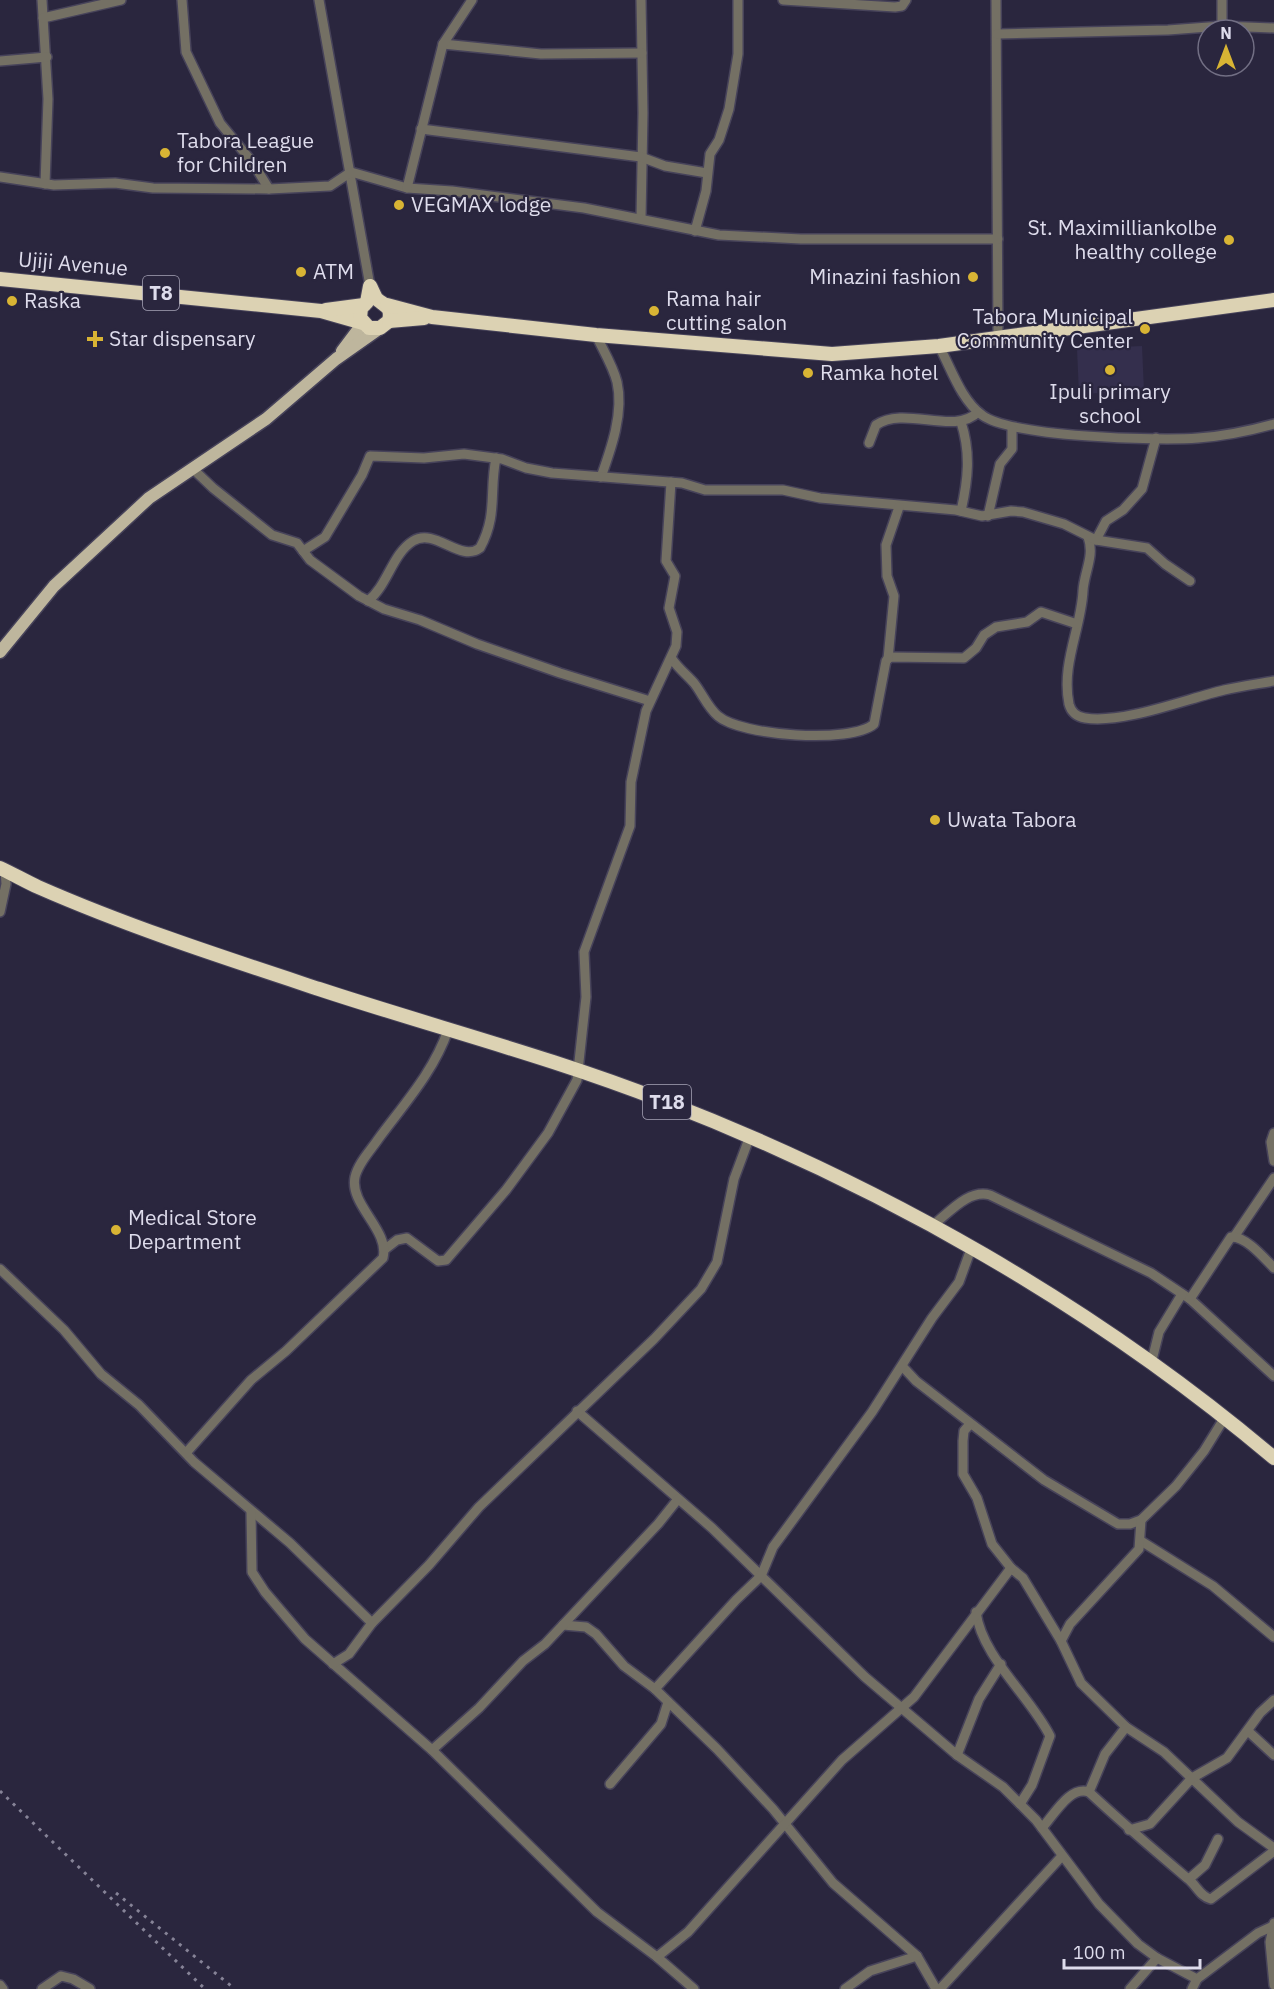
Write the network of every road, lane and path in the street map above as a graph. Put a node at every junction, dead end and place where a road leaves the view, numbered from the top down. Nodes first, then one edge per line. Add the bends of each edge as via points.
1 (42, 0) edge
2 (121, 0) edge
3 (182, 0) edge
4 (319, 0) edge
5 (472, 0) edge
6 (641, 0) edge
7 (738, 0) edge
8 (783, 0) edge
9 (906, 0) edge
10 (996, 0) edge
11 (1221, 0) edge
12 (43, 18) junction
13 (1222, 18) edge
14 (1256, 27) edge
15 (1196, 28) edge
16 (1274, 28) edge
17 (997, 34) junction
18 (443, 44) junction
19 (642, 53) junction
20 (47, 57) junction
21 (0, 62) edge
22 (421, 129) junction
23 (641, 157) junction
24 (351, 172) junction
25 (707, 173) junction
26 (0, 177) edge
27 (45, 184) junction
28 (407, 188) junction
29 (268, 189) junction
30 (641, 218) junction
31 (695, 231) junction
32 (998, 239) junction
33 (0, 279) edge
34 (370, 286) junction
35 (1274, 300) edge
36 (364, 305) junction
37 (387, 305) junction
38 (321, 311) junction
39 (432, 317) junction
40 (363, 324) junction
41 (385, 325) junction
42 (596, 335) junction
43 (998, 338) junction
44 (939, 346) junction
45 (336, 359) junction
46 (978, 412) junction
47 (961, 422) junction
48 (1274, 424) edge
49 (1012, 429) junction
50 (1156, 438) junction
51 (869, 443) dead end
52 (496, 458) junction
53 (192, 468) junction
54 (601, 477) junction
55 (671, 482) junction
56 (899, 507) junction
57 (960, 511) junction
58 (988, 516) junction
59 (1092, 539) junction
60 (303, 552) junction
61 (1190, 581) dead end
62 (368, 601) junction
63 (1077, 624) junction
64 (0, 652) edge
65 (672, 659) junction
66 (888, 659) junction
67 (1274, 681) edge
68 (650, 701) junction
69 (2, 869) edge
70 (0, 912) edge
71 (448, 1030) junction
72 (580, 1070) junction
73 (1274, 1133) edge
74 (750, 1136) junction
75 (1272, 1150) edge
76 (1274, 1161) edge
77 (1274, 1178) edge
78 (932, 1226) junction
79 (1234, 1237) junction
80 (971, 1249) junction
81 (384, 1250) junction
82 (1274, 1268) edge
83 (0, 1269) edge
84 (1186, 1296) junction
85 (1151, 1364) junction
86 (903, 1367) junction
87 (1274, 1376) edge
88 (577, 1411) junction
89 (1225, 1417) junction
90 (970, 1424) junction
91 (186, 1454) junction
92 (1274, 1458) edge
93 (678, 1499) junction
94 (251, 1512) junction
95 (1141, 1520) junction
96 (1141, 1540) junction
97 (1011, 1568) junction
98 (761, 1576) junction
99 (976, 1612) junction
100 (372, 1623) junction
101 (563, 1625) junction
102 (1274, 1637) edge
103 (1061, 1641) junction
104 (349, 1654) junction
105 (333, 1664) junction
106 (1001, 1664) junction
107 (346, 1675) junction
108 (655, 1689) junction
109 (1274, 1700) edge
110 (668, 1702) junction
111 (902, 1709) junction
112 (1126, 1727) junction
113 (1248, 1731) junction
114 (432, 1750) junction
115 (957, 1755) junction
116 (1274, 1755) edge
117 (1192, 1778) junction
118 (610, 1784) dead end
119 (1089, 1792) junction
120 (1020, 1804) junction
121 (786, 1825) junction
122 (1042, 1828) junction
123 (1129, 1830) junction
124 (1218, 1839) dead end
125 (1274, 1850) edge
126 (1062, 1856) junction
127 (1189, 1879) junction
128 (1274, 1923) edge
129 (917, 1956) junction
130 (657, 1957) junction
131 (1157, 1958) junction
132 (1197, 1979) junction
133 (0, 1985) edge
134 (1273, 1986) edge
135 (3, 1989) edge
136 (42, 1989) edge
137 (90, 1989) edge
138 (694, 1989) edge
139 (845, 1989) edge
140 (938, 1989) edge
141 (1130, 1989) edge
142 (1192, 1989) edge

1 - 12 street
2 - 12 street
3 - 29 street via 186,52 220,123 253,163
4 - 24 street
5 - 18 street
6 - 19 street
7 - 25 street via 738,54 729,109 710,154
8 - 9 street via 895,7 903,6
10 - 17 street
11 - 13 street
12 - 20 street
14 - 16 street
15 - 17 street
17 - 32 street
18 - 19 street via 541,54
18 - 22 street
19 - 23 street
20 - 21 street
20 - 27 street
22 - 23 street
22 - 28 street
23 - 25 street via 665,166
23 - 30 street
24 - 28 street
24 - 29 street via 330,186
24 - 34 street
25 - 31 street via 704,204
26 - 27 street
27 - 29 street
28 - 30 street
30 - 31 street
31 - 32 street via 801,239
32 - 43 street
33 - 38 highway, Ujiji Avenue / T8
34 - 36 highway
34 - 37 highway via 378,300
35 - 43 highway
36 - 38 highway, T8
36 - 40 highway via 360,313
37 - 39 highway
37 - 41 highway
38 - 40 highway, T8
39 - 41 highway
39 - 42 highway
40 - 41 highway via 369,328
40 - 45 main road
41 - 45 main road
42 - 44 highway via 832,354
42 - 54 street via 618,390 618,413
43 - 44 highway
44 - 46 street via 969,403
45 - 53 main road via 266,419
46 - 47 street
46 - 49 street
47 - 51 street via 886,420 876,426
47 - 57 street via 968,471
48 - 50 street via 1235,435
49 - 50 street
49 - 58 street via 1012,449 1000,464
50 - 59 street via 1142,489
52 - 54 street via 536,470
52 - 60 street via 464,454 424,458 370,456 363,475 325,537
52 - 62 street via 494,505 480,548 470,552 430,538 414,540 403,549 377,594
53 - 60 street via 272,535 292,540
53 - 64 main road via 149,498 100,541 54,586
54 - 55 street
55 - 56 street via 708,490 783,490
55 - 65 street via 666,561 675,576 669,608 678,639
56 - 57 street
56 - 66 street via 886,545 894,596
57 - 58 street
58 - 59 street via 1023,512 1064,524
59 - 61 street via 1147,548
59 - 63 street
60 - 62 street
62 - 68 street via 477,644
63 - 66 street via 1043,612 1027,622 996,627 964,658
63 - 67 street via 1068,660 1069,702 1074,713 1084,718 1162,707
65 - 66 street via 724,720 766,732 824,735 860,731 874,724
65 - 68 street
68 - 72 street via 631,782 630,826 584,952 586,997
69 - 70 street via 6,884
69 - 71 highway, T18 via 148,929
71 - 72 highway, T18
71 - 81 street via 431,1070 356,1173 356,1192
72 - 74 highway, T18
72 - 81 street via 567,1103 548,1133 446,1260 438,1261 407,1239 397,1240
73 - 75 street
74 - 78 highway, T18
74 - 88 street via 734,1179 717,1262 706,1282 654,1339
75 - 76 street
77 - 79 street
78 - 80 highway, T18
78 - 84 street via 964,1200 979,1193 990,1195 1124,1258
79 - 82 street
79 - 84 street via 1228,1239
80 - 85 highway, T18 via 1051,1295
80 - 86 street via 959,1282
81 - 91 street via 380,1262 251,1380
83 - 91 street via 64,1330 101,1374 139,1405
84 - 85 street via 1159,1332
84 - 87 street
85 - 89 highway, T18
86 - 90 street
86 - 98 street via 773,1547
88 - 93 street
88 - 100 street via 479,1507
89 - 92 highway, T18
89 - 95 street via 1191,1469
90 - 95 street via 1044,1480 1118,1524
90 - 97 street via 964,1431 963,1474 977,1498 992,1544
91 - 94 street
93 - 98 street
93 - 101 street
94 - 100 street via 290,1543
94 - 105 street via 251,1568 255,1577 305,1639
95 - 96 street
96 - 102 street via 1213,1586
96 - 103 street via 1139,1549 1070,1624
97 - 99 street
97 - 103 street via 1023,1578
98 - 108 street
98 - 111 street
99 - 106 street via 978,1625
99 - 111 street
100 - 104 street
101 - 108 street via 591,1630 639,1679
101 - 114 street
103 - 112 street via 1087,1691
104 - 105 street
104 - 107 street
105 - 107 street
106 - 115 street via 979,1699
106 - 120 street via 1050,1736 1032,1785
107 - 114 street
108 - 110 street
109 - 113 street
110 - 118 street via 661,1724
110 - 121 street
111 - 115 street
111 - 121 street via 842,1760
112 - 117 street via 1164,1752
112 - 119 street via 1105,1754
113 - 116 street
113 - 117 street via 1227,1758
114 - 130 street via 597,1912
115 - 120 street
117 - 123 street via 1150,1824
117 - 125 street
119 - 122 street via 1074,1792
119 - 123 street
120 - 122 street
121 - 129 street via 833,1883
121 - 130 street via 688,1932
122 - 126 street
123 - 127 street
124 - 127 street via 1205,1865
125 - 127 street via 1215,1898 1206,1899
126 - 131 street via 1124,1930
126 - 140 street
128 - 132 street
128 - 134 street via 1270,1942
129 - 139 street via 870,1971
129 - 140 street
130 - 138 street
131 - 132 street
131 - 141 street
132 - 142 street
133 - 135 street
136 - 137 street via 60,1976

